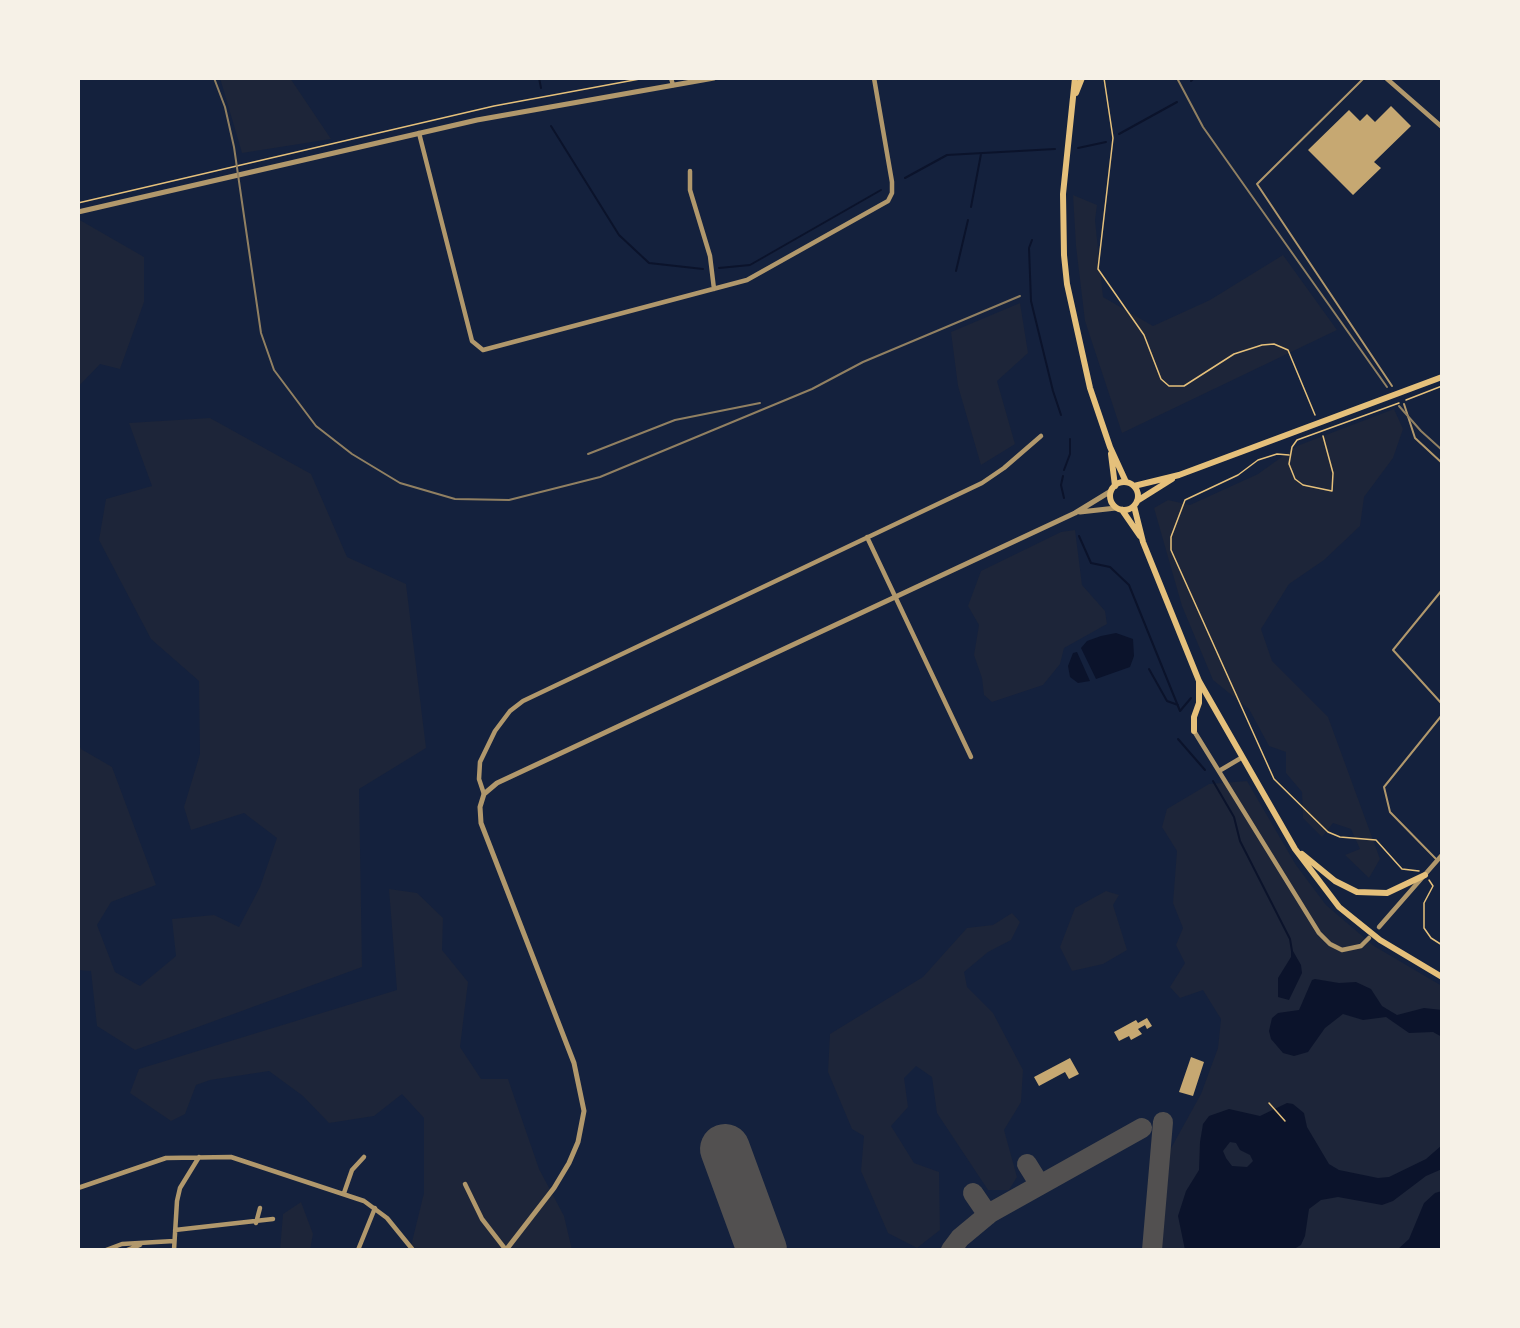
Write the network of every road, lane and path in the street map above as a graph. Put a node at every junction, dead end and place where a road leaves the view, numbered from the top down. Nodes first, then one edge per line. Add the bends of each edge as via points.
1 (645, 78) edge
2 (714, 78) edge
3 (874, 78) edge
4 (1075, 78) edge
5 (1082, 78) edge
6 (1104, 78) edge
7 (1364, 78) edge
8 (1386, 78) edge
9 (672, 81) edge
10 (1074, 99) junction
11 (1442, 127) edge
12 (419, 133) junction
13 (690, 171) dead end
14 (78, 203) edge
15 (78, 212) edge
16 (714, 289) junction
17 (1442, 377) edge
18 (1392, 386) dead end
19 (1442, 386) edge
20 (1404, 404) dead end
21 (1315, 415) dead end
22 (1041, 436) dead end
23 (1323, 436) dead end
24 (1110, 447) junction
25 (1289, 455) junction
26 (1442, 463) edge
27 (1179, 475) junction
28 (1126, 482) junction
29 (1134, 486) junction
30 (1113, 488) junction
31 (1136, 504) junction
32 (1119, 509) junction
33 (1076, 513) junction
34 (867, 537) junction
35 (1143, 542) junction
36 (1442, 590) edge
37 (895, 596) junction
38 (1199, 681) junction
39 (1442, 704) edge
40 (1442, 715) edge
41 (1194, 731) joint
42 (971, 757) dead end
43 (1241, 758) junction
44 (1219, 771) junction
45 (484, 794) junction
46 (1295, 849) junction
47 (1442, 855) edge
48 (1437, 860) junction
49 (1425, 875) junction
50 (1379, 927) dead end
51 (1369, 938) dead end
52 (1442, 945) edge
53 (1442, 977) edge
54 (1269, 1103) dead end
55 (1285, 1121) dead end
56 (199, 1157) junction
57 (364, 1157) dead end
58 (465, 1184) dead end
59 (78, 1188) edge
60 (344, 1193) junction
61 (260, 1208) dead end
62 (375, 1208) junction
63 (273, 1219) dead end
64 (256, 1222) junction
65 (175, 1230) junction
66 (174, 1241) junction
67 (143, 1244) junction
68 (106, 1250) edge
69 (127, 1250) edge
70 (174, 1250) edge
71 (358, 1250) edge
72 (413, 1250) edge
73 (506, 1250) edge

1 - 14 path via 494,106
2 - 9 street
3 - 16 street via 892,182 888,201 747,280
4 - 10 main road
5 - 10 main road
6 - 21 path via 1113,138 1098,269 1144,335 1161,379 1169,386 1184,386 1234,354 1274,344 1288,350
7 - 18 lane via 1257,184
8 - 11 street
9 - 12 street
10 - 24 main road via 1064,175 1064,255 1082,362
12 - 15 street
12 - 16 street via 472,341 483,350
13 - 16 street via 690,190 710,256
17 - 27 main road
19 - 25 path via 1297,440
20 - 26 lane via 1415,438
22 - 34 street via 991,478
23 - 25 path via 1333,473 1332,491 1299,482 1290,471
24 - 28 main road
24 - 30 main road
25 - 49 path via 1258,460 1238,475 1185,500 1171,537 1171,550 1274,779 1328,832 1376,840 1402,869
27 - 29 main road
27 - 31 main road
28 - 29 main road
28 - 30 main road
29 - 31 main road
30 - 32 main road via 1112,503
30 - 33 street
31 - 32 main road
31 - 35 main road
32 - 33 street
32 - 35 main road
33 - 37 street
34 - 37 street
34 - 45 street via 523,701 510,711 489,741 478,773
35 - 38 main road
36 - 39 lane via 1393,650
37 - 42 street
37 - 45 street via 497,783
38 - 41 main road
38 - 43 main road
40 - 48 lane via 1384,787 1390,812
41 - 44 street
43 - 44 street
43 - 46 main road
44 - 51 street via 1319,933 1342,950 1361,946
45 - 73 street via 481,823 572,1056 584,1111 569,1163
46 - 49 main road via 1357,892 1387,893
46 - 53 main road via 1339,907 1380,940
47 - 48 street
48 - 49 street
49 - 50 street
49 - 52 path via 1433,886 1424,903 1424,927
54 - 55 path
56 - 59 street via 166,1158
56 - 60 street via 231,1157
56 - 65 street via 180,1188
57 - 60 street via 352,1170
58 - 73 street via 482,1219
60 - 62 street
61 - 64 street
62 - 71 street
62 - 72 street via 402,1233
63 - 64 street
64 - 65 street
65 - 66 street
66 - 67 street
66 - 70 street
67 - 68 street via 122,1244
67 - 69 street

